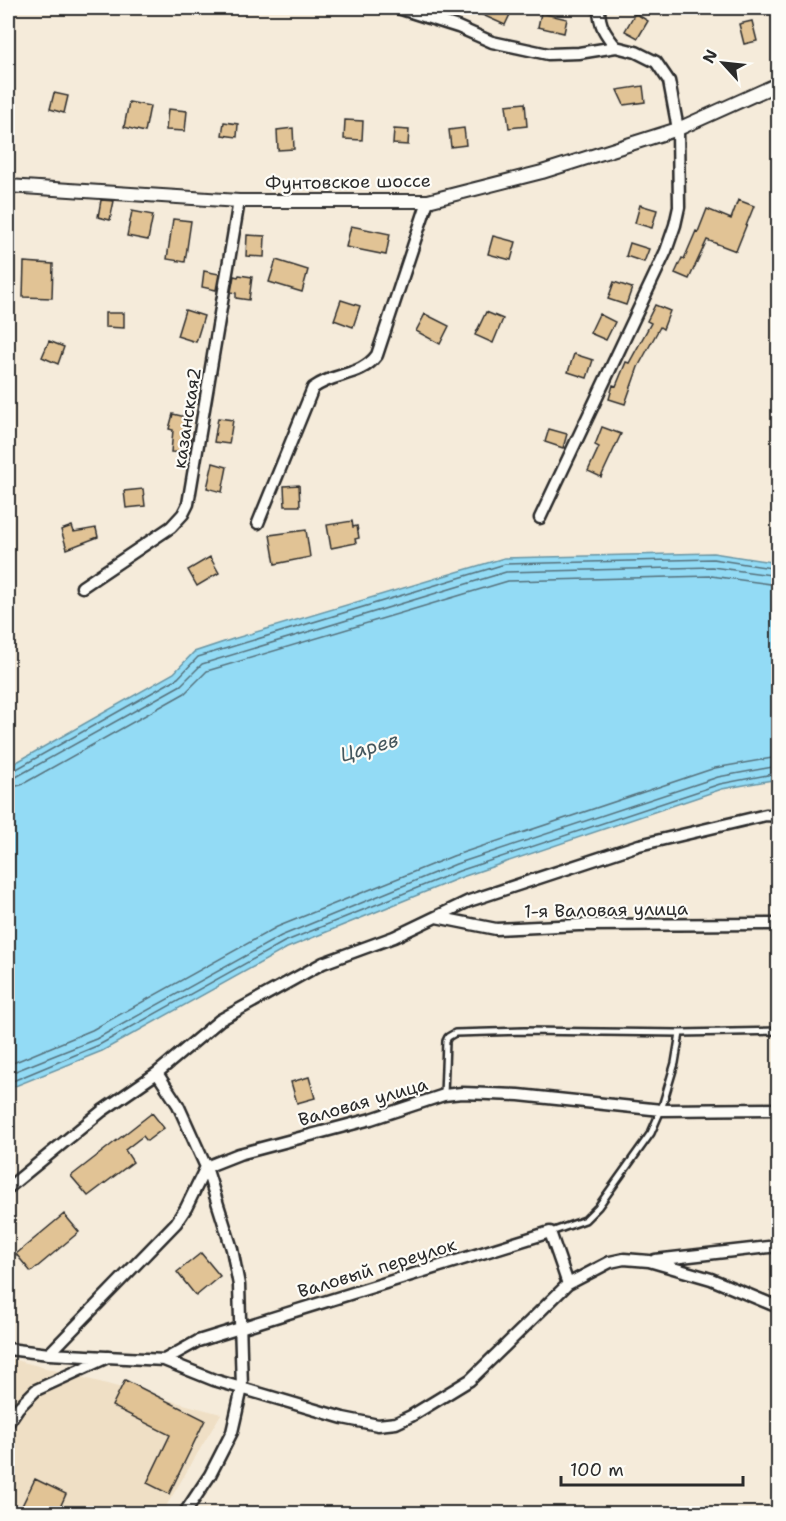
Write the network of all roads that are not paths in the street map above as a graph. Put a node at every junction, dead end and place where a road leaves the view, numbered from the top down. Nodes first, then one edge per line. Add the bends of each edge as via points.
1 (398, 8) edge
2 (599, 8) edge
3 (616, 48) junction
4 (778, 84) edge
5 (678, 129) junction
6 (8, 186) edge
7 (238, 201) junction
8 (428, 201) junction
9 (540, 518) dead end
10 (258, 523) dead end
11 (82, 587) dead end
12 (778, 816) edge
13 (435, 917) junction
14 (778, 924) edge
15 (778, 1030) edge
16 (680, 1033) junction
17 (157, 1073) junction
18 (444, 1095) junction
19 (778, 1109) edge
20 (661, 1110) junction
21 (206, 1167) junction
22 (8, 1188) edge
23 (550, 1232) junction
24 (778, 1246) edge
25 (648, 1261) junction
26 (568, 1284) junction
27 (778, 1307) edge
28 (240, 1328) junction
29 (8, 1348) edge
30 (49, 1354) junction
31 (110, 1357) junction
32 (164, 1360) junction
33 (242, 1388) junction
34 (8, 1423) edge
35 (184, 1514) edge

1 - 3 street via 492,42 548,54
2 - 3 street via 604,34
3 - 5 street via 648,57 662,69 669,81
4 - 5 street, Фунтовское шоссе
5 - 8 street, Фунтовское шоссе via 542,172
5 - 9 street via 679,207 666,251
6 - 7 street, Фунтовское шоссе
7 - 8 street, Фунтовское шоссе
7 - 11 street, казанская2 via 189,504 171,526
8 - 10 street via 376,356 367,366 313,388
12 - 13 street via 766,815 639,845 469,901
13 - 14 street, 1-я Валовая улица via 496,929
13 - 17 street via 323,963 220,1020
15 - 16 lane
16 - 18 lane via 451,1034 446,1041
16 - 20 lane
17 - 21 street via 178,1105
17 - 22 street
18 - 20 street, Валовая улица via 519,1095
18 - 21 street, Валовая улица
19 - 20 street, Валовая улица
20 - 23 lane via 651,1133 598,1207 585,1220
21 - 28 street via 232,1249 239,1285
21 - 30 street via 176,1223
23 - 26 street
23 - 28 street, Валовый переулок
24 - 25 street
25 - 26 street via 610,1262
25 - 27 street via 711,1279
26 - 33 street via 479,1372 396,1423 378,1425 343,1418
28 - 32 street, Валовый переулок via 198,1341
28 - 33 street
29 - 30 street
30 - 31 street
31 - 32 street
31 - 34 street via 36,1390
32 - 33 street
33 - 35 street via 232,1432

